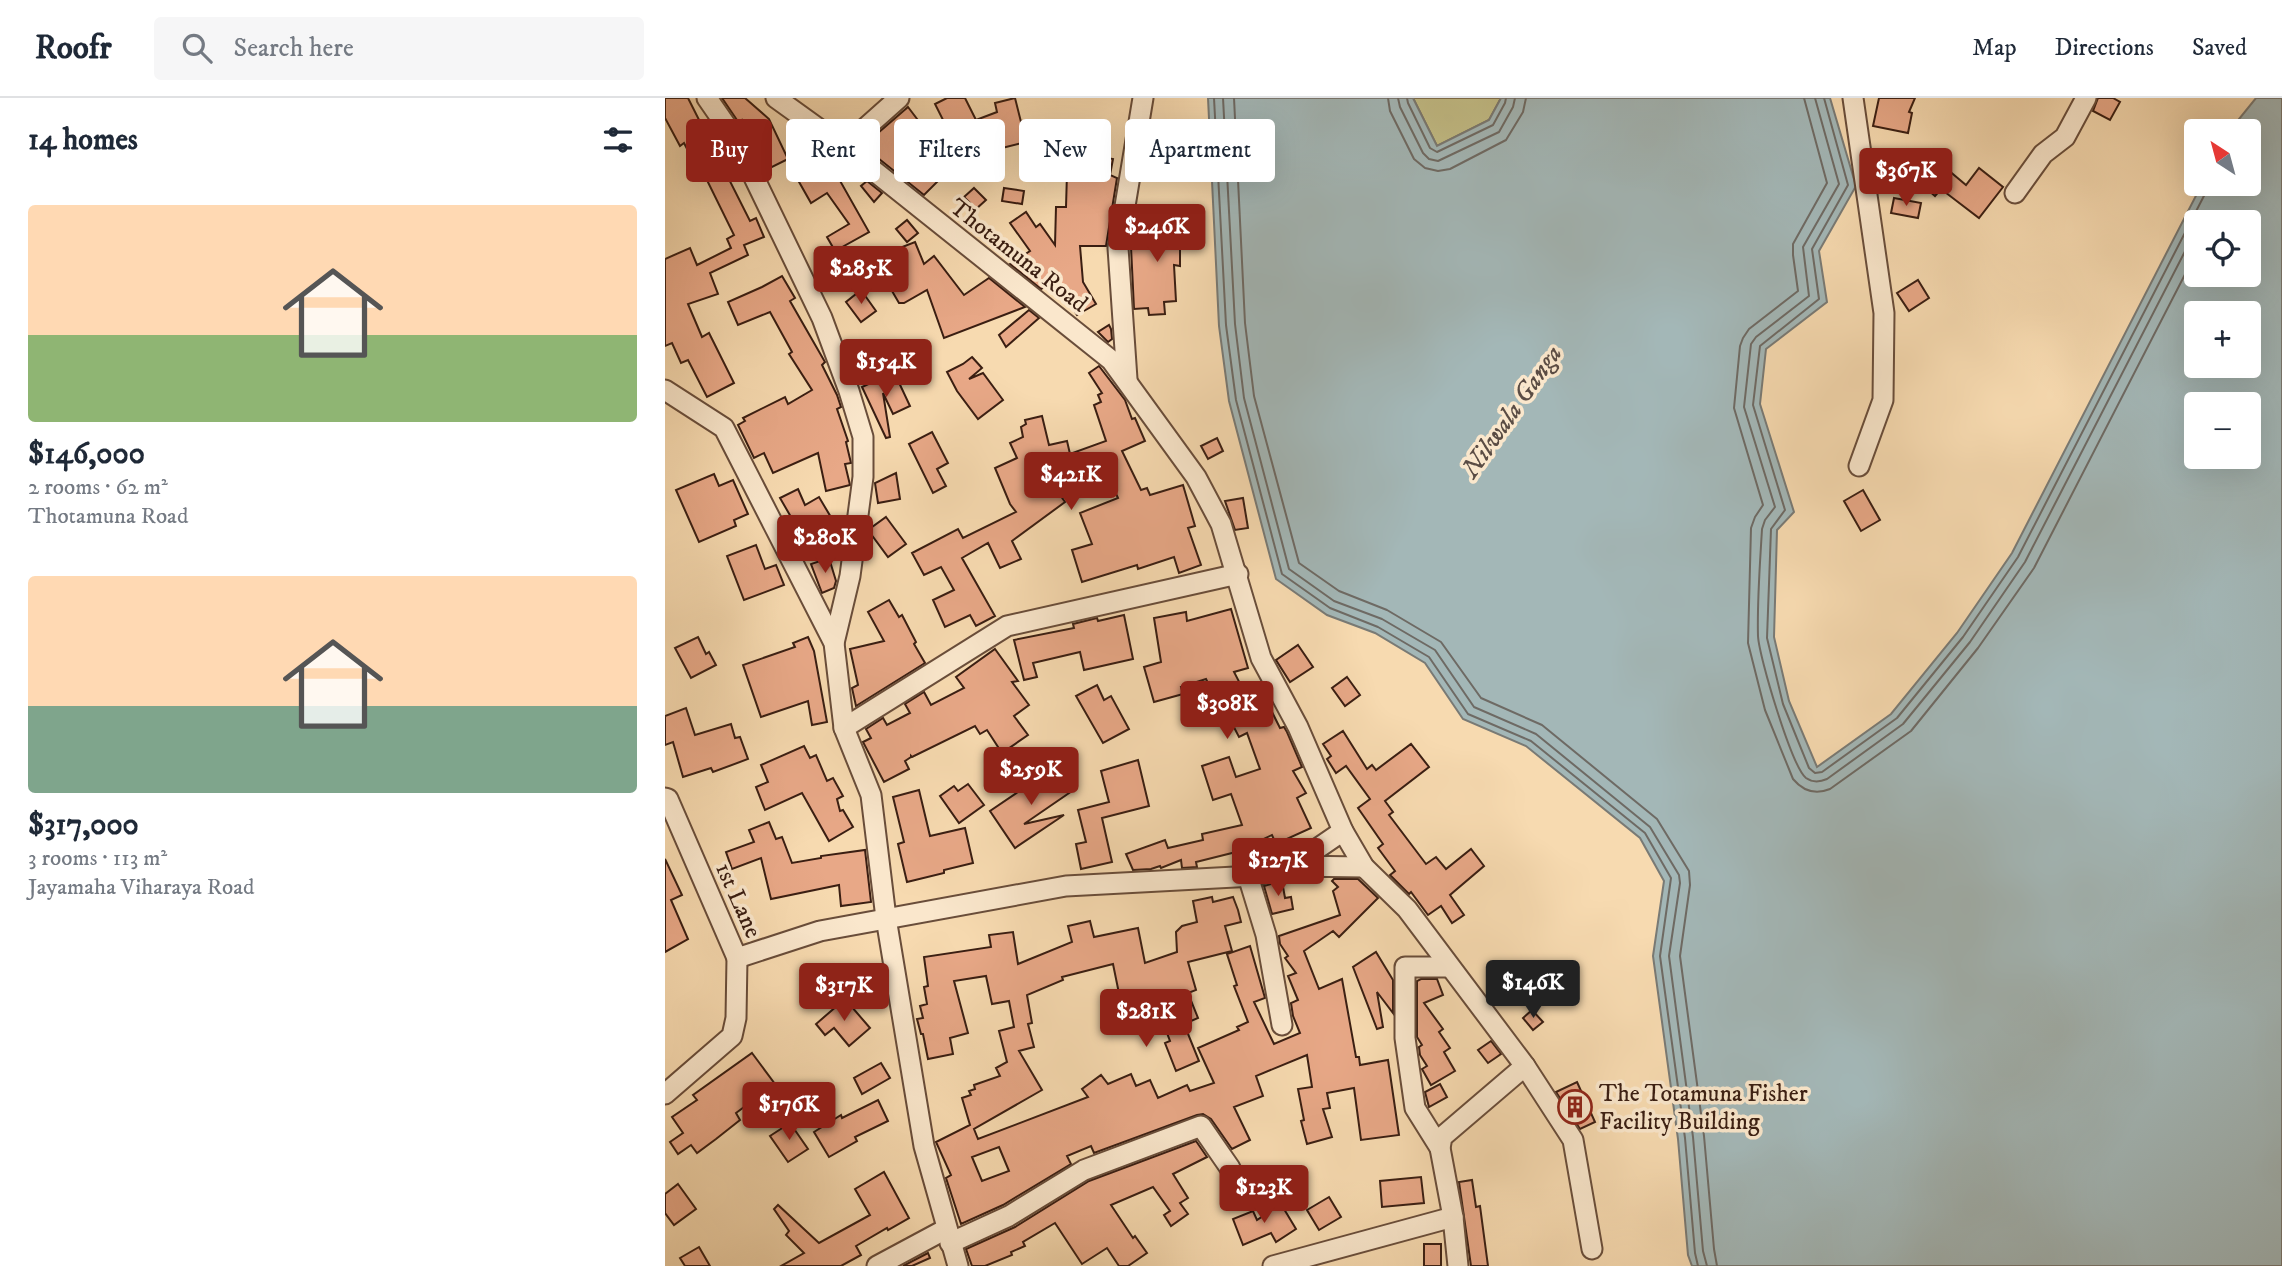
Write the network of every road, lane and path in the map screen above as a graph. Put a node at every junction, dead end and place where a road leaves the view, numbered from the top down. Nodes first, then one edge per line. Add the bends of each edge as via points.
1 (707, 98) edge
2 (776, 98) edge
3 (899, 98) edge
4 (1143, 98) edge
5 (1853, 98) edge
6 (2086, 98) edge
7 (805, 119) edge
8 (875, 119) edge
9 (880, 176) edge
10 (2015, 193) dead end
11 (1127, 379) junction
12 (665, 390) edge
13 (1859, 466) dead end
14 (1238, 574) junction
15 (834, 643) junction
16 (844, 728) junction
17 (665, 798) edge
18 (1343, 831) junction
19 (1292, 866) junction
20 (1364, 867) junction
21 (1248, 876) junction
22 (886, 918) junction
23 (737, 958) junction
24 (1449, 967) junction
25 (1282, 1025) dead end
26 (1525, 1066) junction
27 (665, 1094) edge
28 (1440, 1148) junction
29 (1230, 1168) dead end
30 (1453, 1217) junction
31 (948, 1236) junction
32 (1592, 1248) dead end
33 (877, 1266) edge
34 (958, 1266) edge
35 (1273, 1266) edge
36 (1458, 1266) edge

1 - 15 street via 736,140 822,318 863,438 863,477 850,576
2 - 7 street, Thotamuna Road
3 - 8 street
4 - 11 street, Thotamuna Road via 1118,248
5 - 13 street via 1884,313 1883,400
6 - 10 street via 2065,137 2043,154
9 - 11 street, Thotamuna Road via 1111,360
11 - 14 street, Thotamuna Road via 1196,477 1221,524
12 - 15 street via 724,428
14 - 16 street via 1007,626
14 - 18 street, Thotamuna Road via 1261,658 1298,727
15 - 16 street
16 - 22 street via 871,795
17 - 23 street, 1st Lane
18 - 19 street
18 - 20 street, Thotamuna Road
19 - 20 street
19 - 21 street, 1st Lane
20 - 24 street, Thotamuna Road via 1407,909
21 - 22 street, 1st Lane via 1066,886
21 - 25 street via 1266,935
22 - 23 street, 1st Lane via 820,931
22 - 31 street via 924,1146
23 - 27 street via 736,1018 731,1036
24 - 26 street, Thotamuna Road
24 - 28 street via 1405,967 1405,1038 1415,1108
26 - 28 street via 1443,1137
26 - 32 street, Thotamuna Road via 1573,1140
28 - 30 street
29 - 31 street via 1201,1126 1084,1170 1009,1216
30 - 35 street
30 - 36 street
31 - 33 street
31 - 34 street

